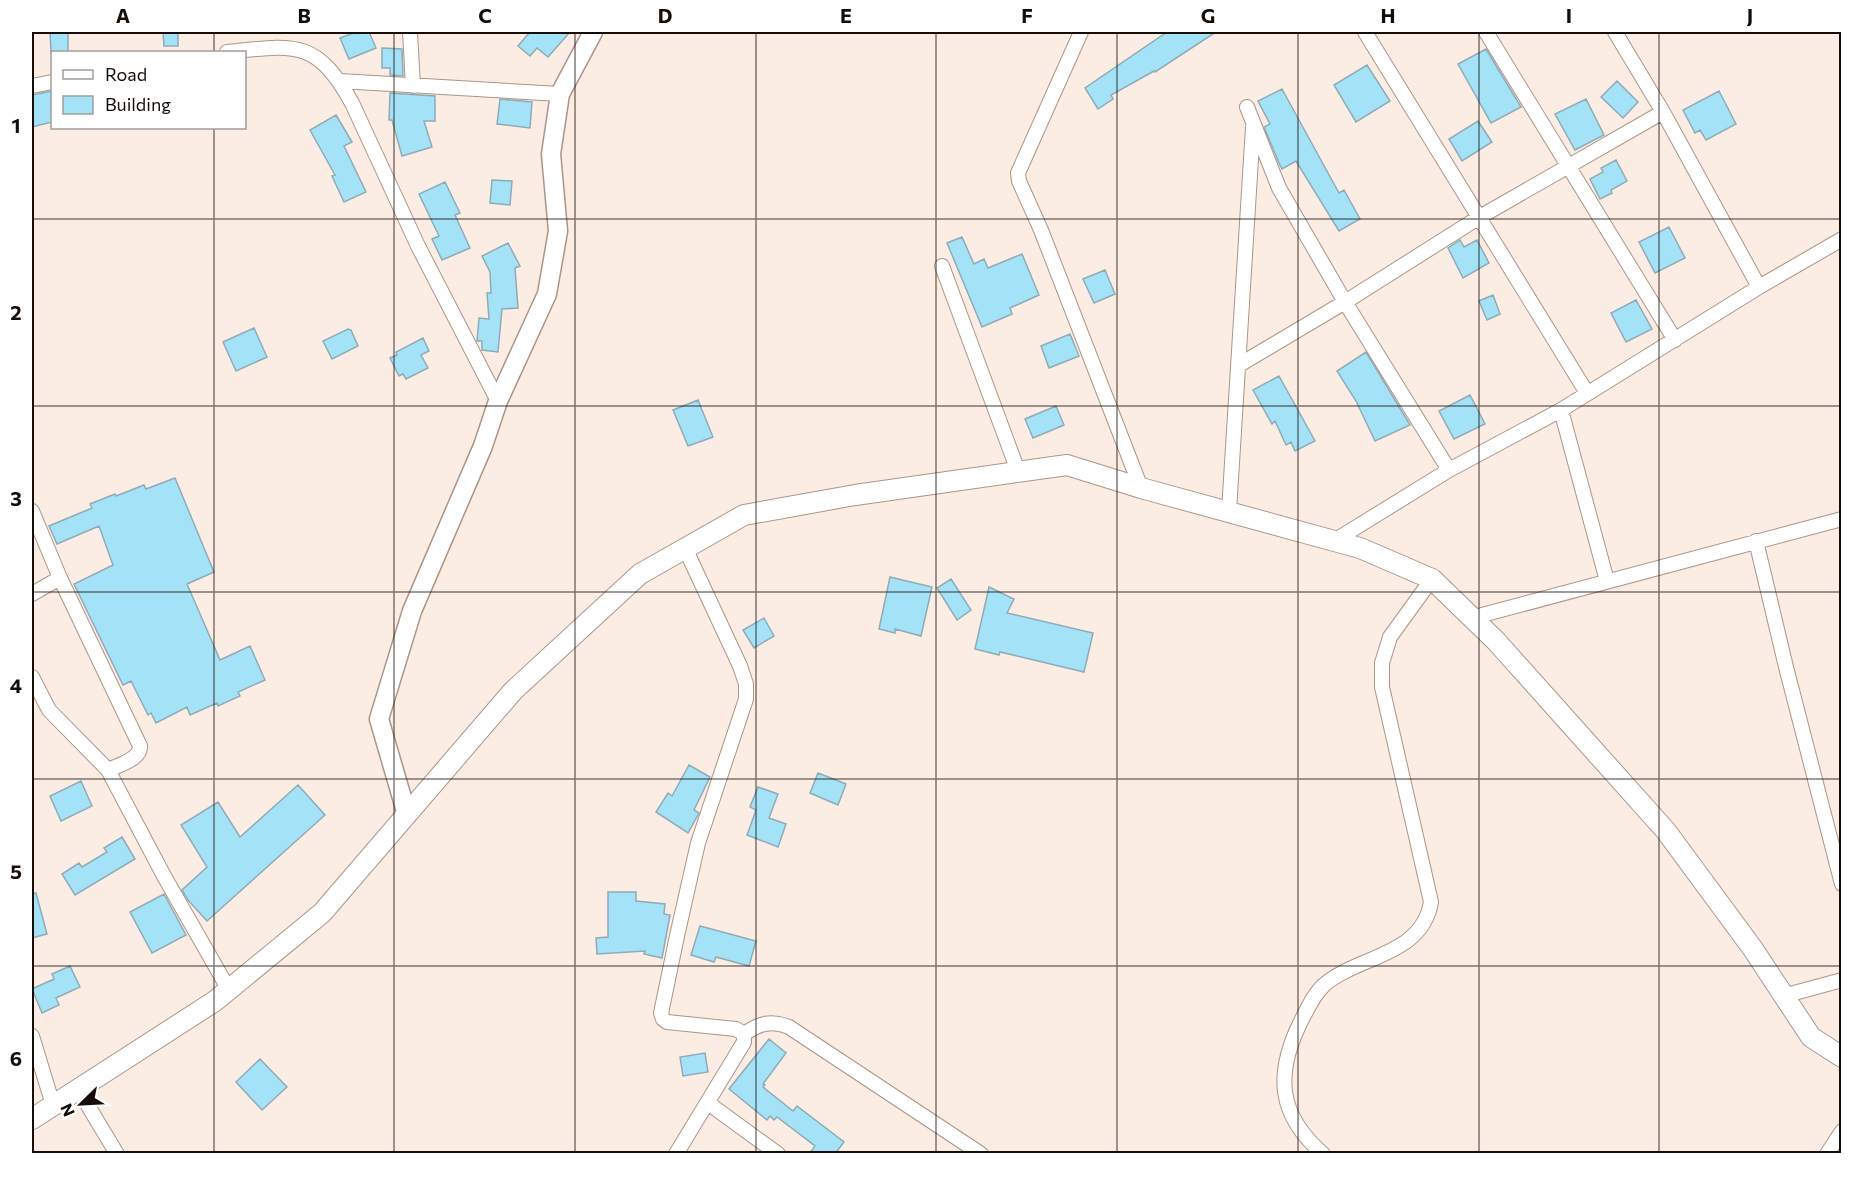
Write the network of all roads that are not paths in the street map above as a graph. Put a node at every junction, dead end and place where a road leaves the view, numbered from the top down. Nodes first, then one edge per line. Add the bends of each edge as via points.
1 (410, 32) edge
2 (1081, 32) edge
3 (1365, 32) edge
4 (1486, 32) edge
5 (1615, 32) edge
6 (589, 34) edge
7 (236, 51) edge
8 (340, 81) junction
9 (51, 82) edge
10 (32, 86) edge
11 (413, 86) junction
12 (560, 94) junction
13 (1247, 107) dead end
14 (1663, 112) junction
15 (1253, 123) junction
16 (1569, 166) junction
17 (1478, 218) junction
18 (1842, 239) edge
19 (942, 266) dead end
20 (1759, 287) junction
21 (1346, 302) junction
22 (1675, 339) junction
23 (1239, 365) junction
24 (1587, 393) junction
25 (498, 401) junction
26 (1561, 410) junction
27 (1449, 470) junction
28 (1018, 471) junction
29 (1141, 488) junction
30 (32, 511) edge
31 (1229, 511) junction
32 (1842, 519) edge
33 (1334, 541) junction
34 (1756, 541) junction
35 (685, 548) junction
36 (60, 578) junction
37 (1432, 579) junction
38 (1607, 581) junction
39 (32, 594) edge
40 (1471, 618) junction
41 (32, 677) edge
42 (108, 770) junction
43 (407, 815) junction
44 (1842, 884) edge
45 (1842, 980) edge
46 (229, 990) junction
47 (1783, 996) junction
48 (744, 1034) junction
49 (32, 1036) edge
50 (1842, 1057) edge
51 (78, 1089) junction
52 (708, 1103) junction
53 (53, 1105) junction
54 (32, 1119) edge
55 (1842, 1131) edge
56 (117, 1154) edge
57 (676, 1154) edge
58 (778, 1154) edge
59 (981, 1154) edge
60 (1323, 1154) edge
61 (1827, 1154) edge

1 - 11 street
2 - 29 street via 1018,173 1019,181
3 - 17 street
4 - 16 street
5 - 14 street
6 - 12 street
7 - 8 street via 282,46 301,49 315,56
8 - 11 street
8 - 25 street via 418,246
9 - 10 street
11 - 12 street
12 - 25 street via 551,154 558,231 547,294
13 - 15 street
14 - 16 street
14 - 20 street
15 - 21 street via 1279,188
15 - 23 street
16 - 17 street
16 - 22 street
17 - 21 street
17 - 24 street
18 - 20 street
19 - 28 street
20 - 22 street
21 - 23 street
21 - 27 street
22 - 24 street
23 - 31 street
24 - 26 street
25 - 43 street via 483,446 412,611 379,719
26 - 27 street
26 - 38 street
27 - 33 street
28 - 29 main road via 1067,465
28 - 35 main road via 744,515
29 - 31 main road
30 - 36 street
31 - 33 main road
32 - 34 street
33 - 37 main road
34 - 38 street
34 - 44 street
35 - 43 main road via 640,574 513,691
35 - 48 street via 740,666 746,699 698,843 662,1013 666,1022 736,1029
36 - 39 street
36 - 42 street via 140,746 138,755
37 - 40 main road
37 - 60 street via 1390,637 1382,663 1382,687 1431,902 1429,913 1424,925 1396,949 1342,973 1324,986 1310,1004 1289,1046 1284,1066 1290,1112
38 - 40 street
40 - 47 main road via 1665,831
41 - 42 street via 50,710
42 - 46 street
43 - 46 main road via 322,913
45 - 47 street
46 - 51 main road
47 - 50 main road via 1811,1037
48 - 52 street via 744,1042
48 - 59 street via 768,1022 789,1027
49 - 53 street
51 - 53 main road
51 - 56 street
52 - 57 street
52 - 58 street
53 - 54 main road
55 - 61 street

